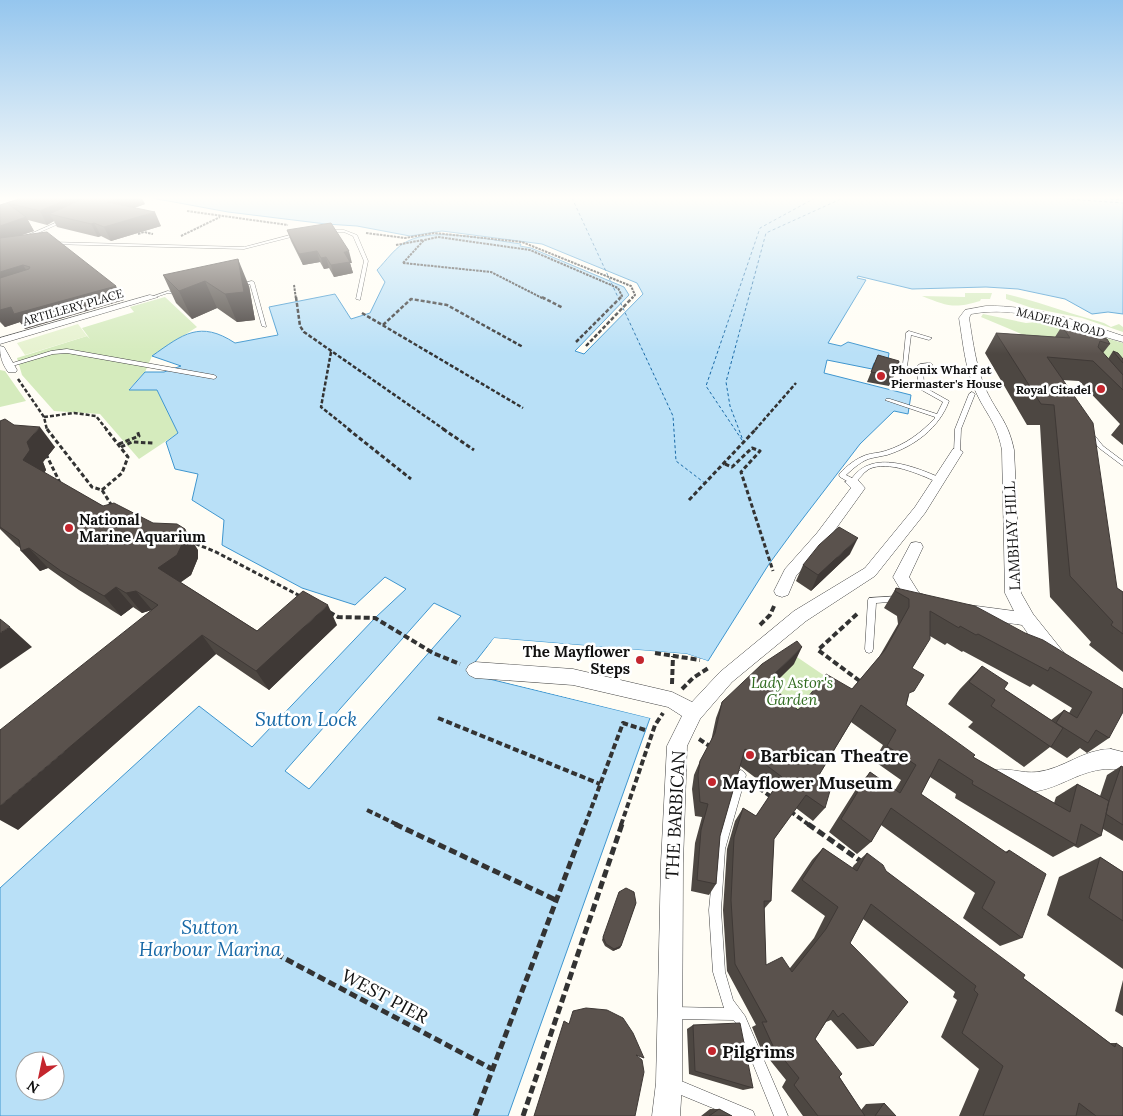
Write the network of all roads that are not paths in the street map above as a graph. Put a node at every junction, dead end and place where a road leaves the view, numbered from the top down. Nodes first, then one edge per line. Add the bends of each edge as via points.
1 (361, 250) edge
2 (234, 286) edge
3 (190, 295) edge
4 (153, 297) joint
5 (358, 299) dead end
6 (264, 326) dead end
7 (929, 338) dead end
8 (1123, 339) edge
9 (0, 348) edge
10 (888, 362) edge
11 (930, 365) dead end
12 (11, 367) joint
13 (214, 376) dead end
14 (972, 394) dead end
15 (888, 400) dead end
16 (939, 416) junction
17 (1084, 425) edge
18 (1008, 450) joint
19 (957, 452) joint
20 (1123, 464) edge
21 (939, 480) junction
22 (852, 482) junction
23 (916, 547) dead end
24 (782, 590) road end
25 (914, 598) junction
26 (1027, 619) junction
27 (869, 650) dead end
28 (1071, 666) edge
29 (475, 670) road end
30 (694, 713) junction
31 (1123, 761) edge
32 (980, 769) edge
33 (741, 775) edge
34 (669, 1013) junction
35 (737, 1014) junction
36 (669, 1083) junction
37 (666, 1116) edge
38 (748, 1116) edge
39 (781, 1116) edge

1 - 5 lane via 366,261
2 - 6 lane via 252,282
3 - 4 lane via 168,292
4 - 9 street, ARTILLERY PLACE
7 - 10 lane via 909,333 905,366
8 - 18 street, MADEIRA ROAD via 1015,310 986,308 968,312 964,318 973,369 981,391 1004,430
9 - 12 street
11 - 16 lane via 920,366 921,388 946,401
12 - 13 lane via 54,352 67,351
14 - 19 lane, THE BARBICAN via 958,429
15 - 16 lane
16 - 22 lane via 934,424 907,444 866,457 852,466 842,475
17 - 20 lane via 1101,446
18 - 26 street, LAMBHAY HILL via 1013,593
19 - 21 street, THE BARBICAN
21 - 22 lane via 902,467 882,464 862,469
21 - 30 street, THE BARBICAN via 920,510 870,572 800,616 726,677
22 - 24 street via 858,488 790,573
23 - 25 street via 901,577
25 - 26 street via 945,607
25 - 27 lane via 872,600
26 - 28 street, LAMBHAY HILL via 1042,640
29 - 30 street via 573,677 672,700
30 - 34 street, THE BARBICAN via 678,746
31 - 32 street via 1106,757 1090,760 1049,780 1026,783 995,777
33 - 35 lane via 720,849 715,910 719,972 728,1003
34 - 35 lane
34 - 36 street, THE BARBICAN
35 - 39 lane
36 - 37 street, THE BARBICAN
36 - 38 lane

